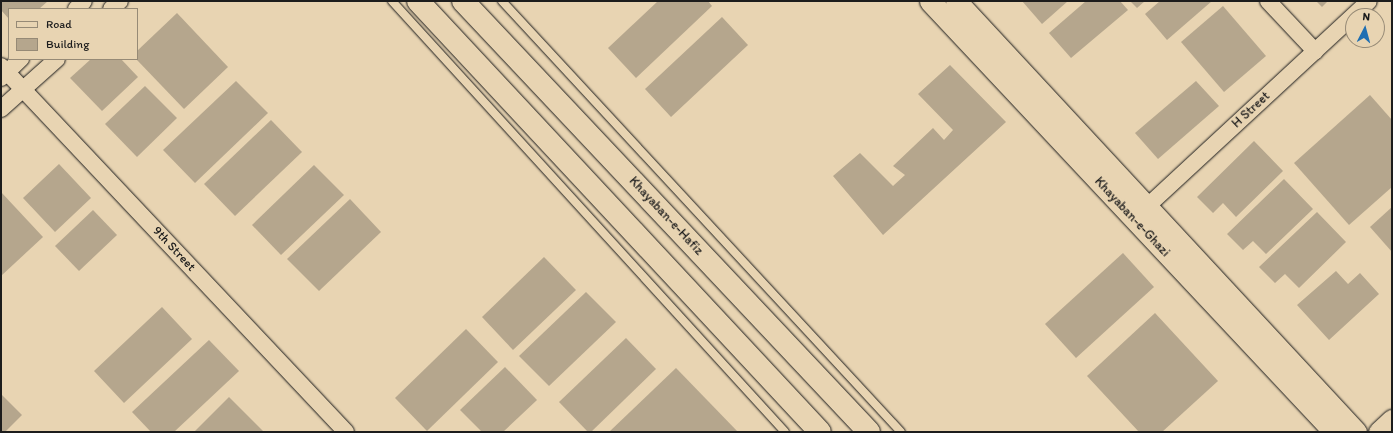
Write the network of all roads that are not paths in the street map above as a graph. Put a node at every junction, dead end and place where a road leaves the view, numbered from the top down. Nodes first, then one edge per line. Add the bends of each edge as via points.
1 (120, 1) edge
2 (392, 1) edge
3 (418, 1) edge
4 (463, 1) edge
5 (502, 1) edge
6 (930, 1) edge
7 (956, 1) edge
8 (1268, 1) edge
9 (1369, 1) edge
10 (112, 8) edge
11 (1315, 51) junction
12 (20, 60) edge
13 (55, 60) edge
14 (3, 72) edge
15 (23, 89) junction
16 (1, 109) edge
17 (1140, 212) junction
18 (1392, 420) edge
19 (346, 432) edge
20 (785, 432) edge
21 (820, 432) edge
22 (869, 432) edge
23 (901, 432) edge
24 (1334, 432) edge
25 (1356, 432) edge
26 (1379, 432) edge

1 - 10 street
2 - 20 lane
3 - 21 main road
4 - 22 main road, Khayaban-e-Hafiz
5 - 23 lane
6 - 17 street, Khayaban-e-Ghazi
7 - 17 street, Khayaban-e-Ghazi
8 - 11 street
9 - 11 street, H Street
11 - 17 street, H Street
12 - 14 street
13 - 15 street
14 - 15 street, 9th Street
15 - 16 street
15 - 19 street, 9th Street
17 - 24 street, Khayaban-e-Ghazi
17 - 25 street, Khayaban-e-Ghazi
18 - 26 street

